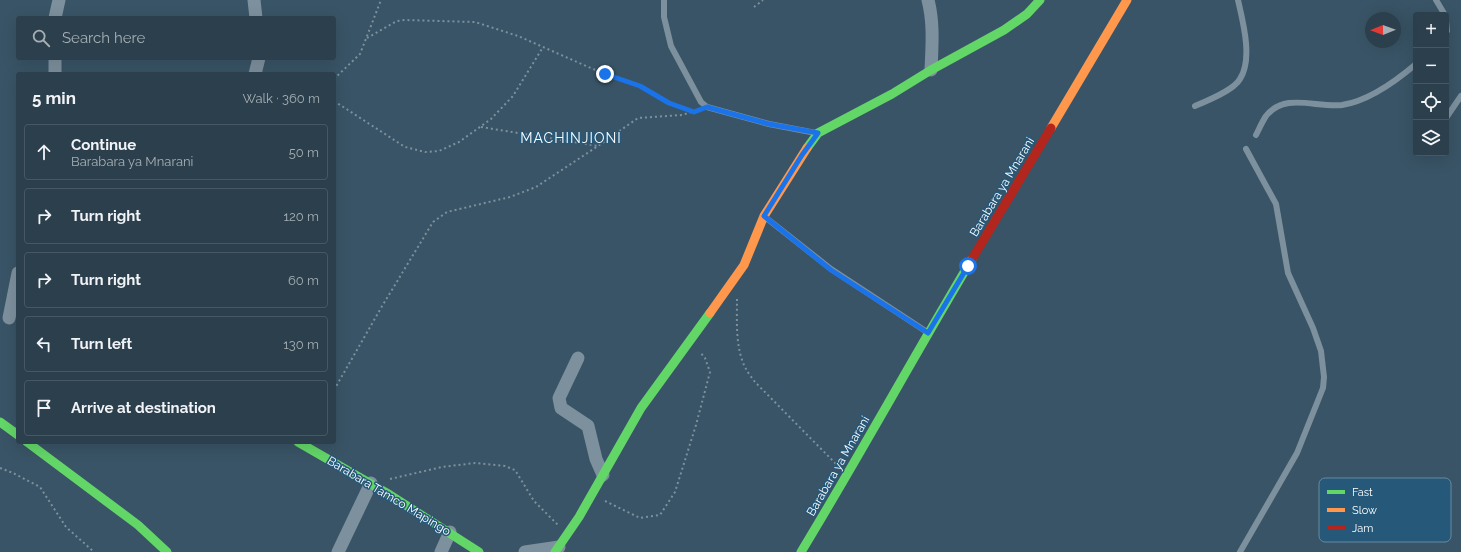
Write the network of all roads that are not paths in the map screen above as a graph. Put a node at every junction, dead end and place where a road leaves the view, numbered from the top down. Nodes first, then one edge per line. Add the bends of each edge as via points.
1 (59, 0) edge
2 (254, 0) edge
3 (664, 0) edge
4 (928, 0) edge
5 (1040, 0) edge
6 (1127, 0) edge
7 (1238, 0) edge
8 (1436, 0) edge
9 (1443, 12) edge
10 (55, 16) edge
11 (256, 16) edge
12 (55, 60) edge
13 (258, 60) edge
14 (1413, 66) edge
15 (931, 70) junction
16 (55, 72) edge
17 (256, 72) edge
18 (1461, 96) edge
19 (1195, 106) dead end
20 (1449, 114) edge
21 (818, 133) junction
22 (1256, 135) dead end
23 (1246, 149) dead end
24 (764, 216) junction
25 (16, 283) edge
26 (9, 318) edge
27 (928, 333) junction
28 (578, 358) dead end
29 (2, 427) edge
30 (16, 434) edge
31 (30, 444) edge
32 (302, 444) edge
33 (603, 475) junction
34 (371, 483) junction
35 (450, 532) junction
36 (557, 550) edge
37 (166, 552) edge
38 (338, 552) edge
39 (441, 552) edge
40 (478, 552) edge
41 (525, 552) edge
42 (801, 552) edge
43 (1240, 552) edge

1 - 10 street
2 - 11 street
3 - 21 lane via 664,17 671,46 700,102 707,107 769,124
4 - 15 street via 933,26
5 - 15 street via 1027,14 1004,30
6 - 27 street, Barabara ya Mnarani
7 - 19 lane via 1246,42 1245,67 1240,80 1218,96
8 - 9 lane
12 - 16 street
13 - 17 street
14 - 22 lane via 1378,91 1360,100 1341,105 1285,103 1274,108 1266,116
15 - 21 street
18 - 20 lane
21 - 24 street
23 - 43 lane via 1276,204 1288,274 1314,328 1321,351 1324,377 1323,388 1296,453
24 - 27 lane via 831,270
24 - 33 street via 744,265 641,408
25 - 26 street
27 - 42 street, Barabara ya Mnarani
28 - 33 street via 559,398 561,408 588,426 596,460
29 - 30 street
31 - 37 street via 138,525
32 - 34 street, Barabara Tamco Mapingo
33 - 36 street
34 - 35 street, Barabara Tamco Mapingo
34 - 38 street
35 - 39 street
35 - 40 street, Barabara Tamco Mapingo
36 - 41 street

